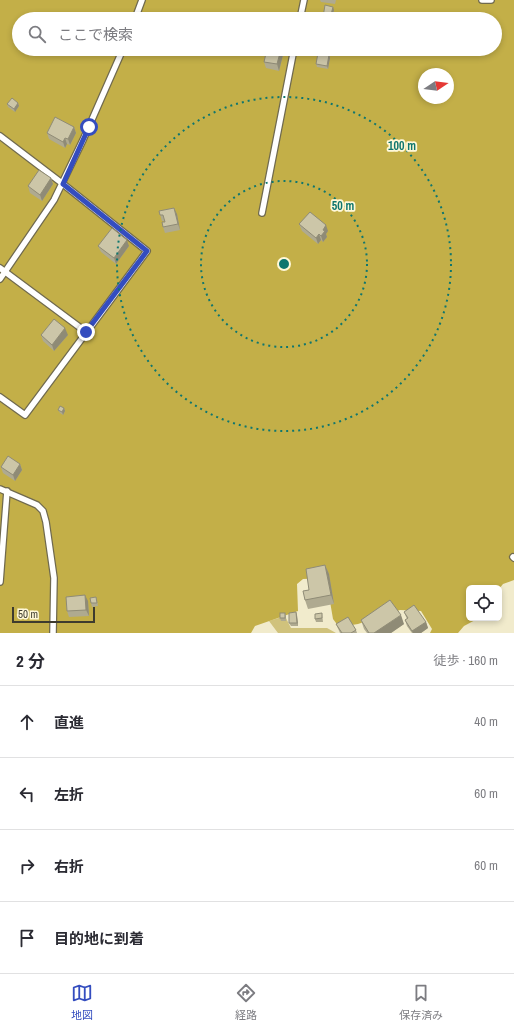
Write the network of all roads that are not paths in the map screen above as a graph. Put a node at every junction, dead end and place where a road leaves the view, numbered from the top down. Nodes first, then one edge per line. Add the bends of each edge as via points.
1 (142, 0) edge
2 (304, 0) edge
3 (482, 0) edge
4 (491, 0) edge
5 (138, 12) edge
6 (301, 12) edge
7 (120, 56) edge
8 (293, 56) edge
9 (0, 136) edge
10 (63, 184) junction
11 (262, 213) dead end
12 (2, 270) edge
13 (0, 279) edge
14 (86, 332) junction
15 (0, 397) edge
16 (0, 489) edge
17 (7, 491) junction
18 (0, 582) edge
19 (53, 633) edge

1 - 5 lane
2 - 6 lane
3 - 4 lane
7 - 10 lane
8 - 11 lane
9 - 10 lane
10 - 12 lane
10 - 14 lane via 147,251
12 - 13 lane
12 - 14 lane
14 - 15 lane via 25,415
16 - 17 lane
17 - 18 lane
17 - 19 lane via 37,505 43,511 54,578

